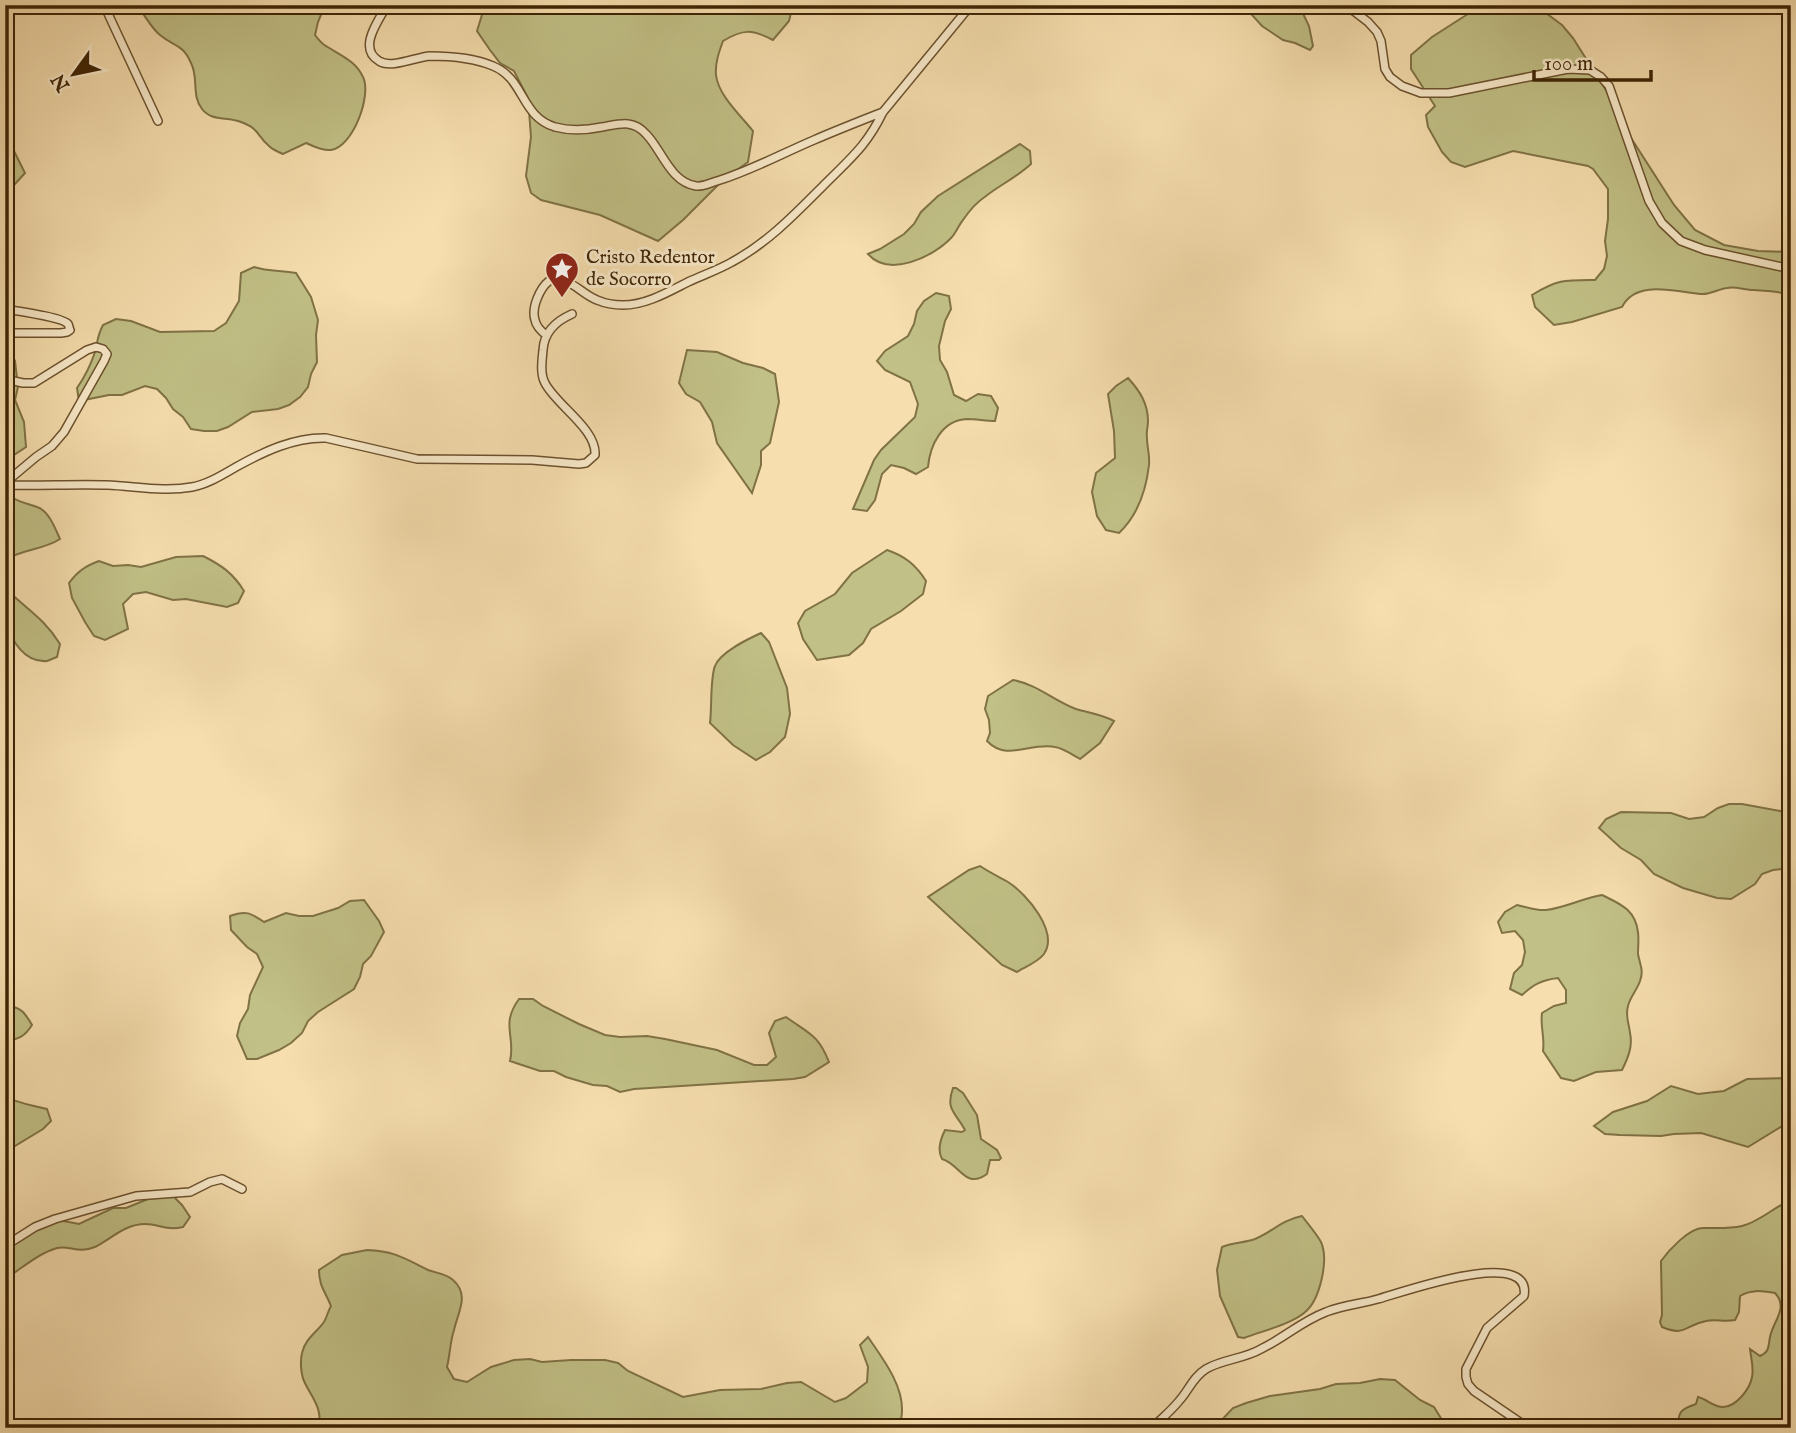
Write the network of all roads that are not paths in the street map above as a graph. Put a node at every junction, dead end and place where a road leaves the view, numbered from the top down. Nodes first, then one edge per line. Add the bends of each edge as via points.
1 (104, 5) edge
2 (387, 5) edge
3 (608, 5) edge
4 (625, 5) edge
5 (971, 5) edge
6 (1346, 5) edge
7 (883, 112) junction
8 (158, 121) dead end
9 (1791, 269) edge
10 (5, 309) edge
11 (572, 314) dead end
12 (5, 333) edge
13 (545, 335) junction
14 (5, 379) edge
15 (5, 484) edge
16 (242, 1189) dead end
17 (5, 1247) edge
18 (1152, 1428) edge
19 (1538, 1428) edge

1 - 8 street
2 - 7 street via 370,35 369,46 379,62 427,56 490,65 503,71 534,115 545,123 579,130 626,123 637,126 673,172 699,186 745,172
3 - 4 street via 619,9
5 - 7 street
6 - 9 street via 1377,32 1390,77 1421,93 1449,93 1568,69 1590,69 1609,86 1649,201 1662,223 1681,241 1705,250
7 - 13 street via 861,149 761,244 733,262 638,304 608,303 562,279 549,281 541,290 534,314
10 - 12 street via 55,318 70,326 61,333
11 - 13 street
13 - 15 street via 545,383 593,441 595,455 586,463 417,459 315,438 251,459 195,487
14 - 15 street via 34,383 87,350 96,347 107,354 64,432
16 - 17 street via 222,1178 190,1192 136,1196 55,1219
18 - 19 street via 1204,1371 1261,1349 1327,1311 1425,1283 1504,1273 1522,1281 1524,1296 1487,1328 1466,1377 1474,1391 1521,1423

